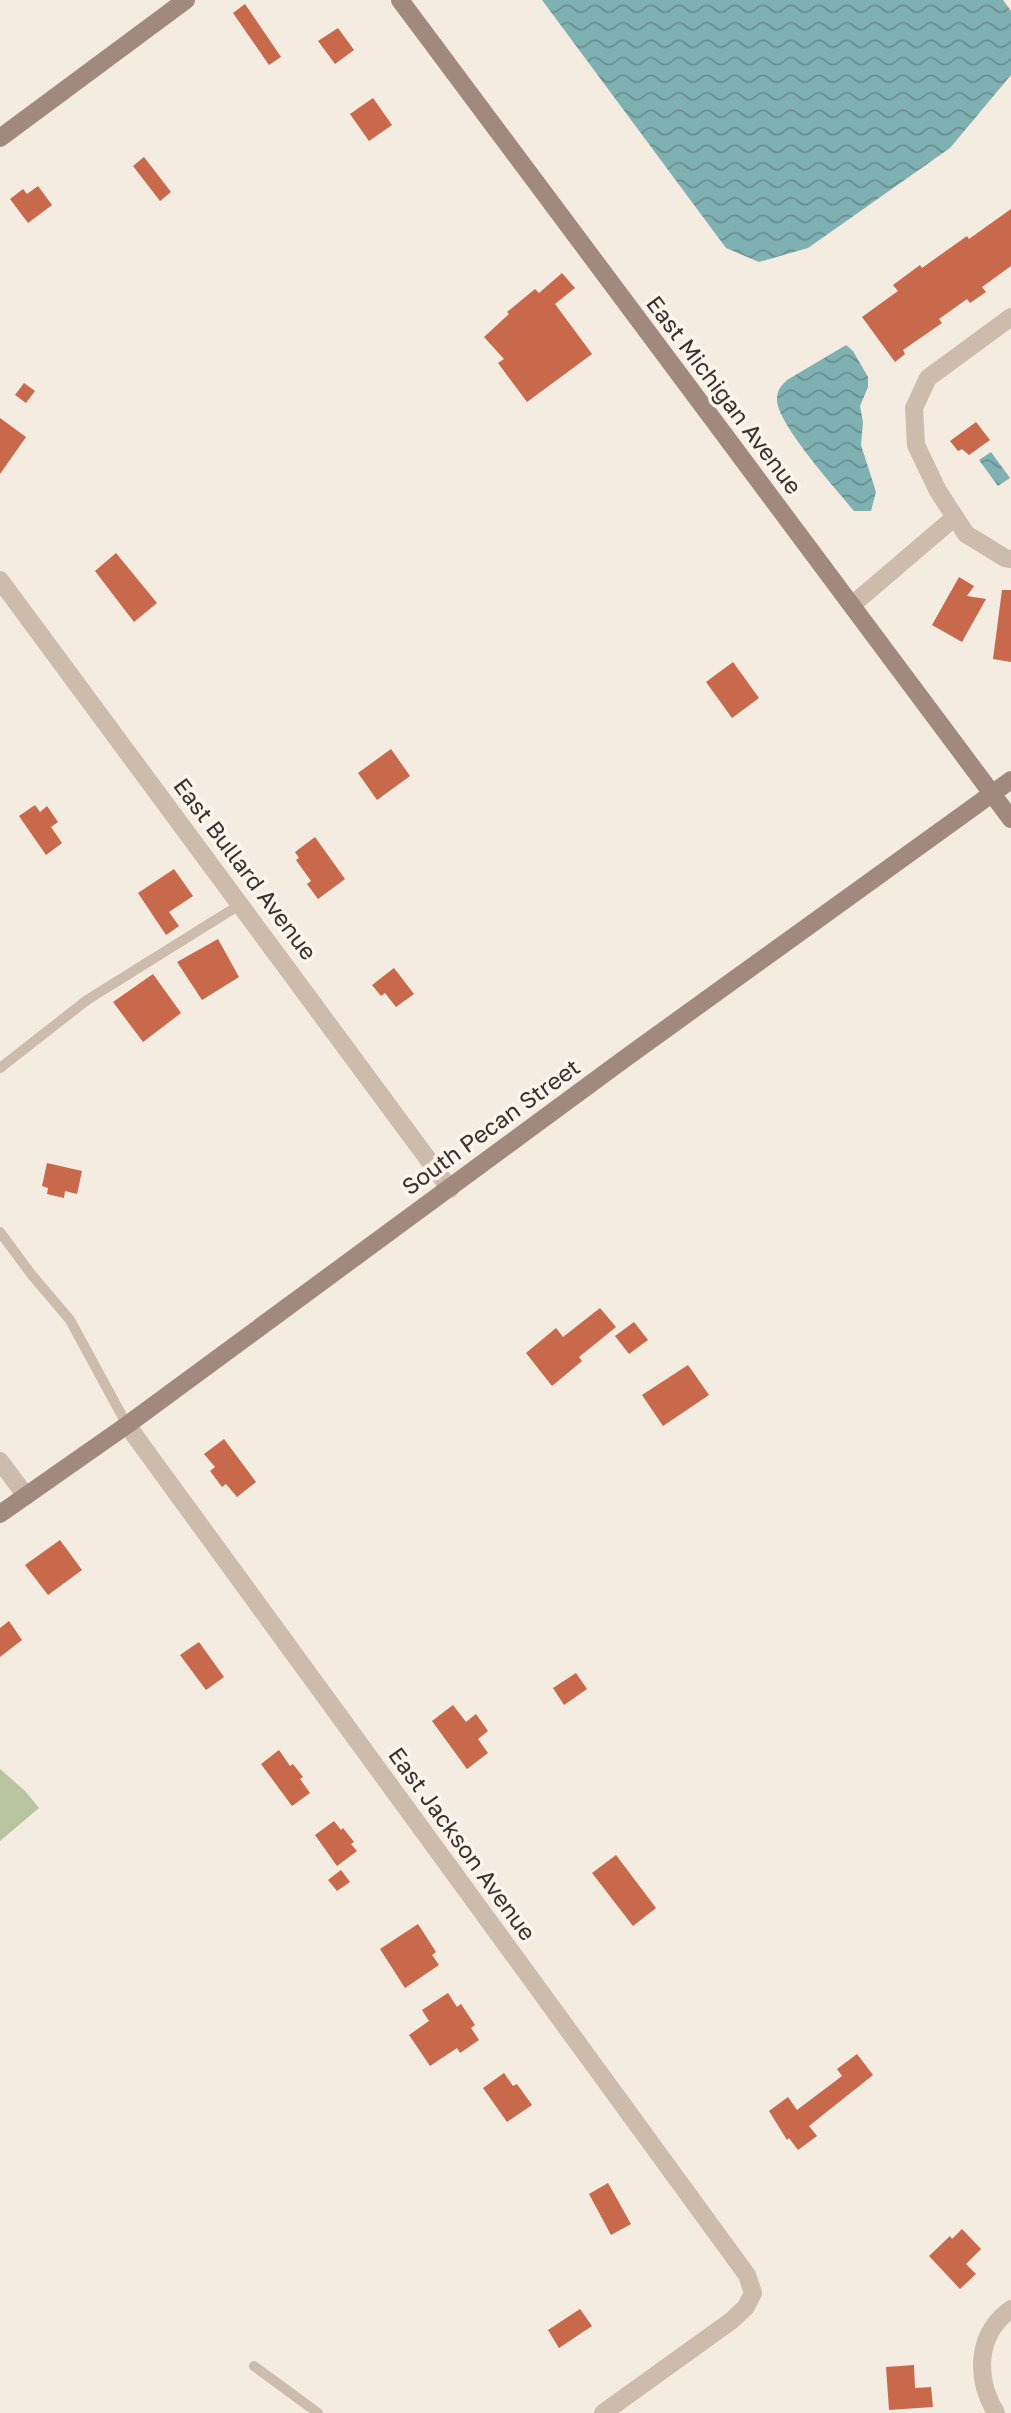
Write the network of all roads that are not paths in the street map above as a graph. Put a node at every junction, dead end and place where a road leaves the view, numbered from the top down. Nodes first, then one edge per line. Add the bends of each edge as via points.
1 (186, 0) edge
2 (400, 0) edge
3 (0, 138) edge
4 (1011, 317) edge
5 (955, 517) junction
6 (1011, 559) edge
7 (0, 580) edge
8 (852, 605) junction
9 (1011, 780) edge
10 (993, 794) junction
11 (1011, 818) edge
12 (241, 904) junction
13 (0, 1068) edge
14 (450, 1189) junction
15 (0, 1232) edge
16 (127, 1425) junction
17 (0, 1461) edge
18 (26, 1496) junction
19 (0, 1514) edge
20 (1011, 2309) edge
21 (254, 2366) dead end
22 (318, 2413) edge
23 (603, 2413) edge
24 (996, 2413) edge

1 - 3 street
2 - 8 street, East Michigan Avenue
4 - 5 street via 928,378 914,408 916,444
5 - 6 street via 966,534
5 - 8 street
7 - 12 street, East Bullard Avenue
8 - 10 street, East Michigan Avenue
9 - 10 street, South Pecan Street
10 - 11 street, East Michigan Avenue
10 - 14 street, South Pecan Street
12 - 13 lane via 87,1000
12 - 14 street, East Bullard Avenue
14 - 16 street, South Pecan Street
15 - 16 lane via 70,1321
16 - 18 street, South Pecan Street
16 - 23 street, East Jackson Avenue via 747,2275 753,2293 746,2307
17 - 18 street
18 - 19 street, South Pecan Street
20 - 24 street via 999,2318 984,2345 980,2375
21 - 22 lane

